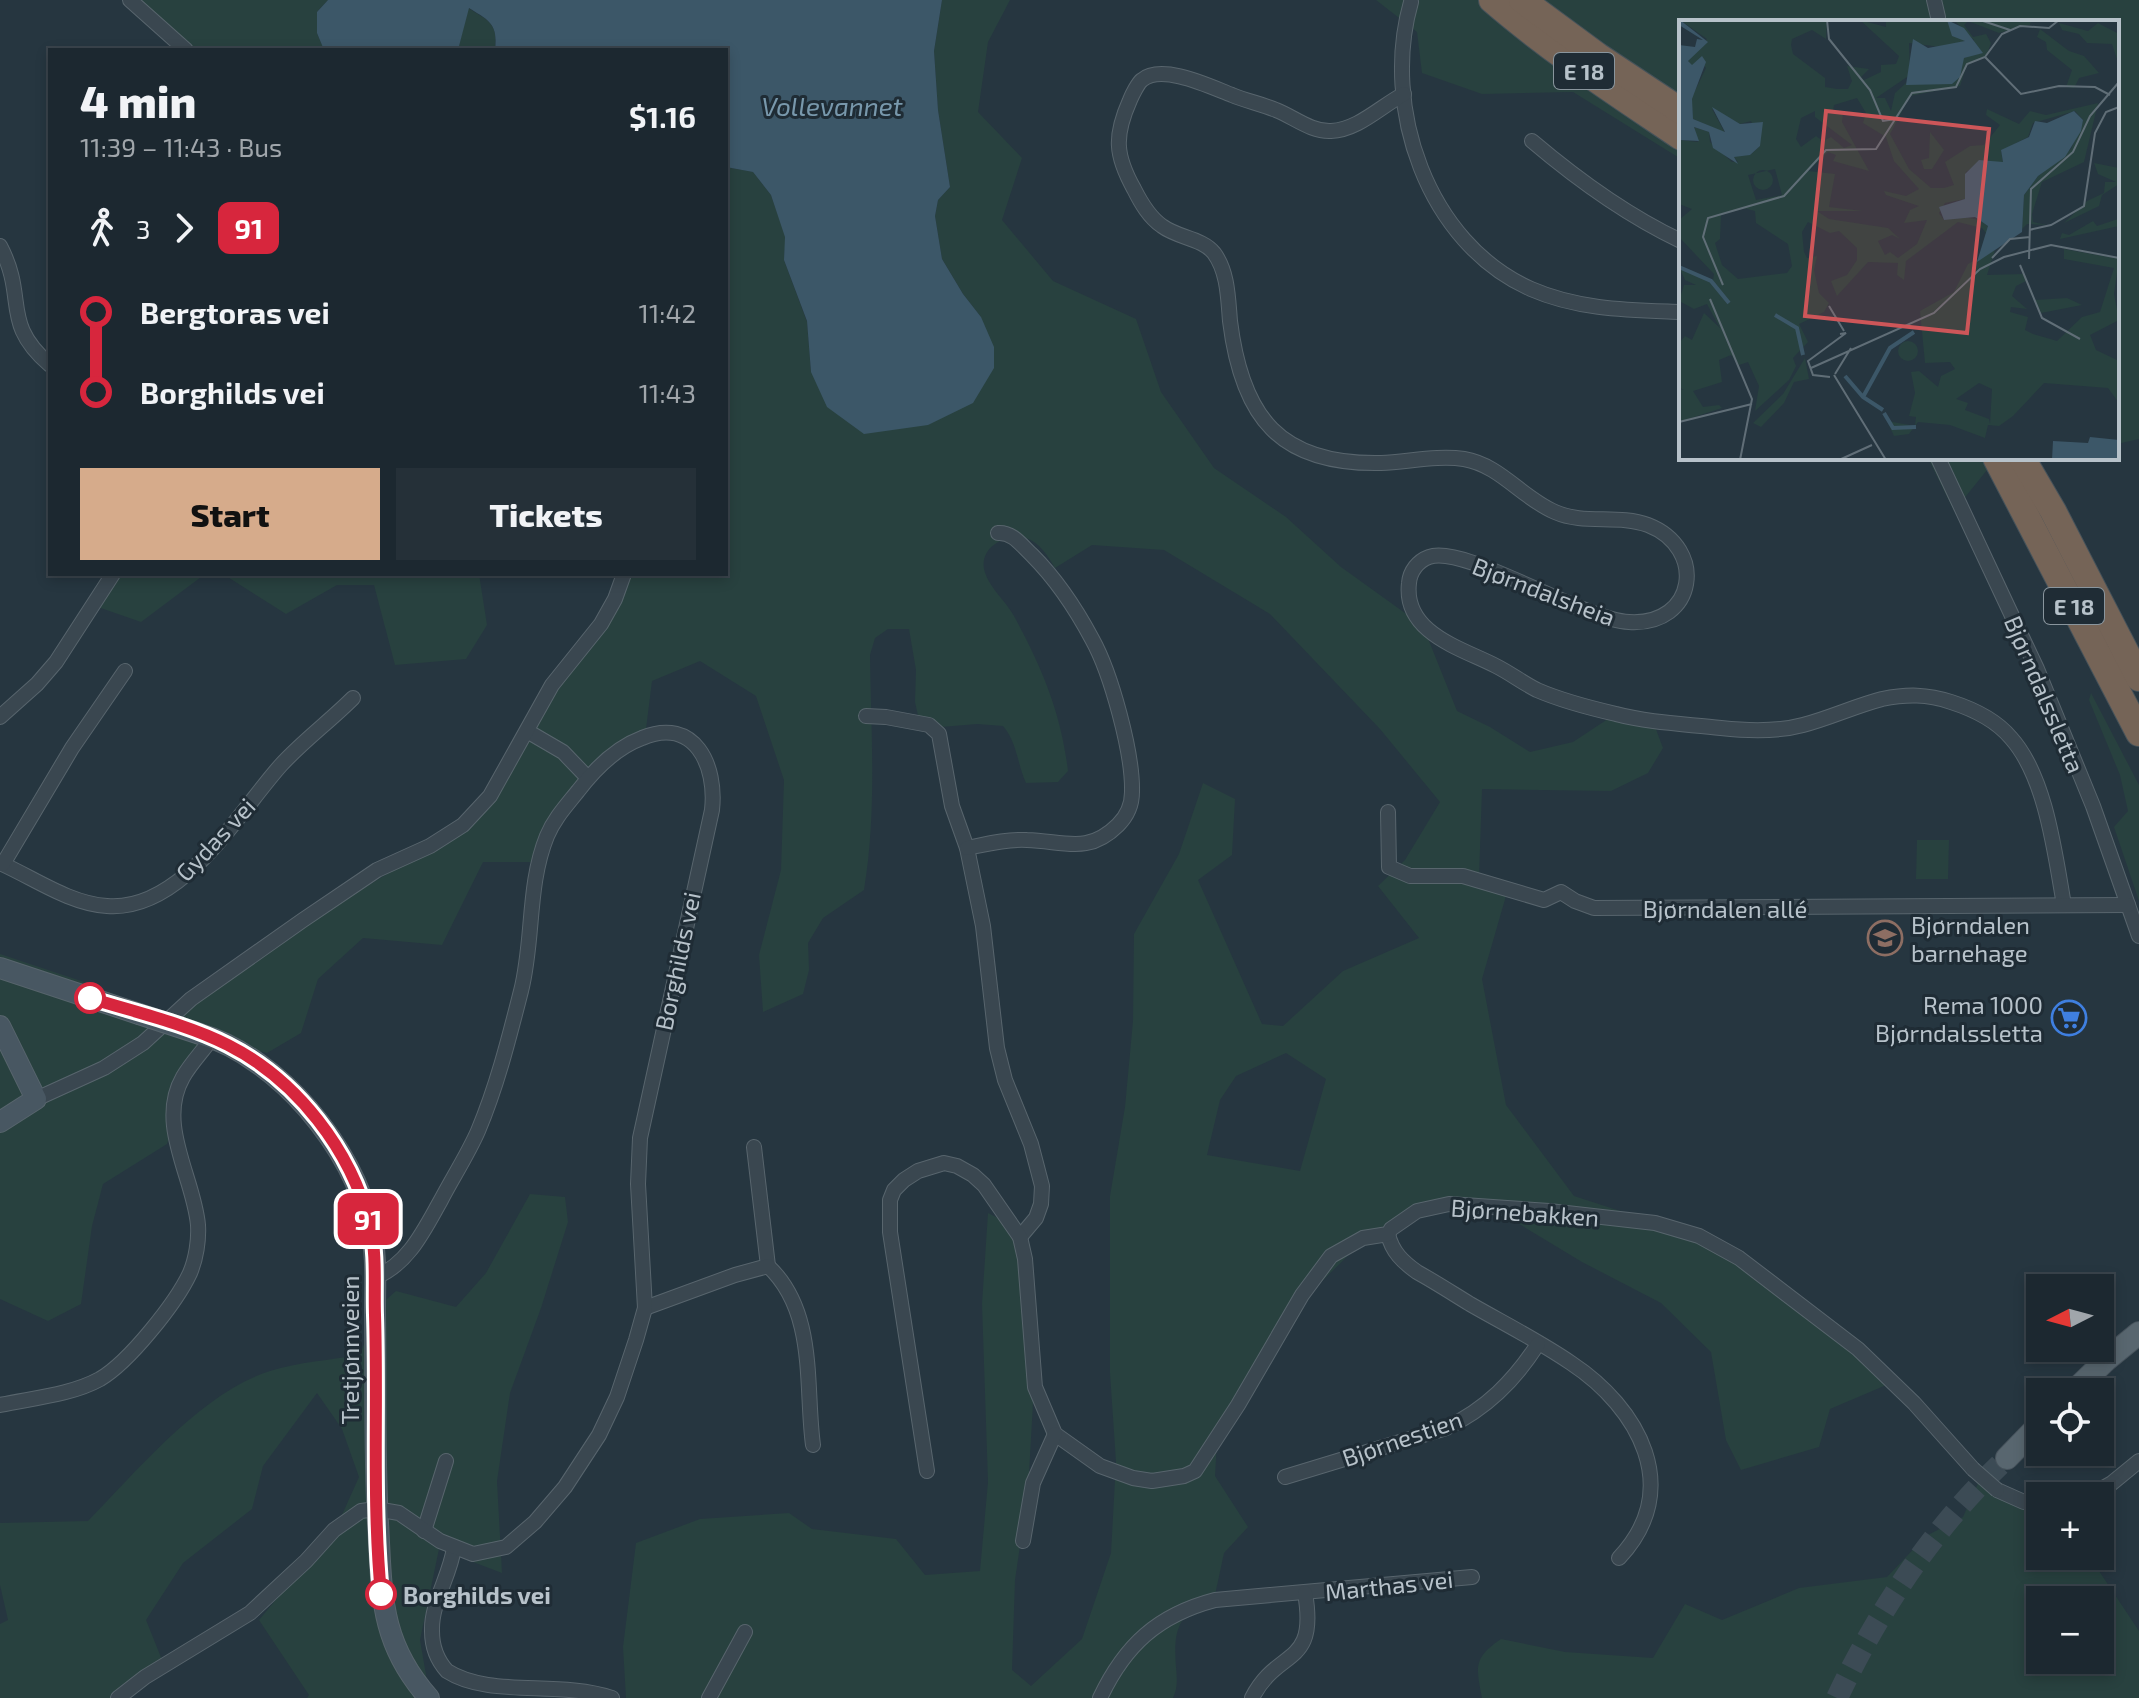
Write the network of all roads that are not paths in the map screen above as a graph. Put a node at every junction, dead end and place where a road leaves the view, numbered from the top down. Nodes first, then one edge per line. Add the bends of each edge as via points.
1 (130, 0) edge
2 (1492, 0) edge
3 (1522, 0) edge
4 (1934, 0) edge
5 (1411, 2) dead end
6 (1938, 17) dead end
7 (184, 48) edge
8 (1404, 94) junction
9 (1679, 110) edge
10 (1679, 136) edge
11 (1532, 141) dead end
12 (1679, 240) edge
13 (0, 246) edge
14 (1679, 312) edge
15 (48, 364) edge
16 (1939, 460) edge
17 (1997, 460) edge
18 (2023, 460) edge
19 (998, 533) dead end
20 (112, 576) edge
21 (623, 576) edge
22 (125, 671) dead end
23 (2139, 678) edge
24 (353, 698) dead end
25 (866, 716) dead end
26 (0, 717) edge
27 (527, 731) junction
28 (2139, 733) edge
29 (587, 777) junction
30 (1388, 812) dead end
31 (967, 848) junction
32 (2, 864) edge
33 (2064, 905) junction
34 (2128, 905) junction
35 (2139, 936) edge
36 (0, 968) edge
37 (0, 1026) edge
38 (206, 1036) junction
39 (36, 1099) junction
40 (0, 1122) edge
41 (754, 1147) dead end
42 (1388, 1234) junction
43 (1020, 1237) junction
44 (768, 1266) junction
45 (376, 1277) junction
46 (645, 1308) junction
47 (2139, 1333) edge
48 (1538, 1344) junction
49 (2139, 1345) edge
50 (2087, 1378) edge
51 (2100, 1378) edge
52 (0, 1405) edge
53 (1055, 1434) junction
54 (2026, 1438) edge
55 (2026, 1442) edge
56 (813, 1445) dead end
57 (446, 1461) dead end
58 (2139, 1461) edge
59 (927, 1471) dead end
60 (1285, 1477) dead end
61 (2113, 1482) edge
62 (2026, 1502) edge
63 (376, 1509) junction
64 (424, 1531) junction
65 (1023, 1541) dead end
66 (454, 1548) junction
67 (1619, 1558) dead end
68 (1472, 1577) dead end
69 (1305, 1593) junction
70 (745, 1632) dead end
71 (118, 1698) edge
72 (429, 1698) edge
73 (612, 1698) edge
74 (709, 1698) edge
75 (1100, 1698) edge
76 (1252, 1698) edge

1 - 7 street
2 - 10 highway, E 18
3 - 9 highway, E 18
4 - 6 street
5 - 8 street via 1404,36
8 - 14 street via 1417,155 1435,200 1460,237 1492,267 1535,291 1578,304
8 - 33 street, Bjørndalsheia via 1366,118 1330,131 1201,83 1148,76 1126,110 1118,152 1147,211 1160,225 1217,256 1249,393 1265,424 1292,447 1361,463 1469,460 1569,517 1633,521 1663,533 1677,544 1687,573 1687,588 1669,614 1636,623 1551,597 1475,563 1429,557 1416,565 1408,586 1424,626 1451,646 1539,691 1667,723 1780,730 1917,694 1965,706 2011,738 2032,770
11 - 12 street via 1622,210
13 - 15 street via 7,267 6,315 12,334
16 - 34 street, Bjørndalssletta via 2037,669
17 - 28 highway, E 18
18 - 23 highway, E 18
19 - 31 street via 1013,537 1041,564 1094,642 1117,708 1132,791 1130,808 1120,823 1091,843 1012,840
20 - 26 street via 56,662
21 - 27 street via 601,624 552,685
22 - 32 street, Gydas vei
24 - 32 street, Gydas vei via 284,762 208,853 159,895 123,906 98,905
25 - 31 street via 929,725 939,734 952,806
27 - 29 street via 563,752
27 - 39 street via 490,796 463,825 377,870 222,976 104,1068
29 - 45 street, Borghilds vei via 556,819 542,851 524,981 477,1133 407,1256
29 - 46 street, Borghilds vei via 623,748 658,732 692,742 712,775 712,810 640,1138
30 - 33 street, Bjørndalen allé via 1389,867 1410,876 1463,876 1544,900 1561,892 1594,908
31 - 43 street via 986,940 997,1048 1042,1186 1036,1218
33 - 34 street, Bjørndalen allé
34 - 35 street, Bjørndalssletta
36 - 38 street, Tretjønnveien, bridge
37 - 39 street
38 - 45 street, Tretjønnveien via 243,1053 287,1087 334,1142 362,1200
38 - 52 street via 182,1079 174,1110 198,1225 195,1256 183,1284 161,1318 113,1370 86,1385
39 - 40 street
41 - 44 street
42 - 48 street via 1402,1261
42 - 53 street, Bjørnebakken via 1347,1245 1316,1273 1195,1471 1169,1480 1133,1478 1100,1466
42 - 62 street, Bjørnebakken, bridge via 1417,1211 1449,1204 1613,1217 1699,1236 1739,1258 1858,1349 1973,1469 1997,1490
43 - 53 street via 1035,1387
43 - 59 street via 984,1185 957,1166 930,1166 904,1180 890,1200 890,1232
44 - 46 street
44 - 56 street via 800,1320
45 - 63 street, Tretjønnveien
46 - 66 street, Borghilds vei via 610,1415 565,1487 506,1547 473,1554
47 - 50 main road
48 - 60 street, Bjørnestien via 1508,1384 1479,1410 1446,1428
48 - 67 street via 1609,1396 1643,1446 1651,1500 1638,1534
49 - 51 main road
53 - 65 street via 1033,1483
54 - 55 main road via 2007,1458
57 - 64 street
58 - 61 street
63 - 64 street, Borghilds vei via 399,1513
63 - 71 street via 353,1514 250,1613
63 - 72 street, Tretjønnveien via 385,1617 401,1659
64 - 66 street, Borghilds vei
66 - 73 street via 432,1629 437,1658 448,1673 472,1690 491,1695 575,1691
68 - 69 street, Marthas vei
69 - 75 street, Marthas vei via 1215,1600 1183,1610 1137,1642 1118,1663
69 - 76 street, Marthas vei via 1310,1619 1306,1638
70 - 74 street

